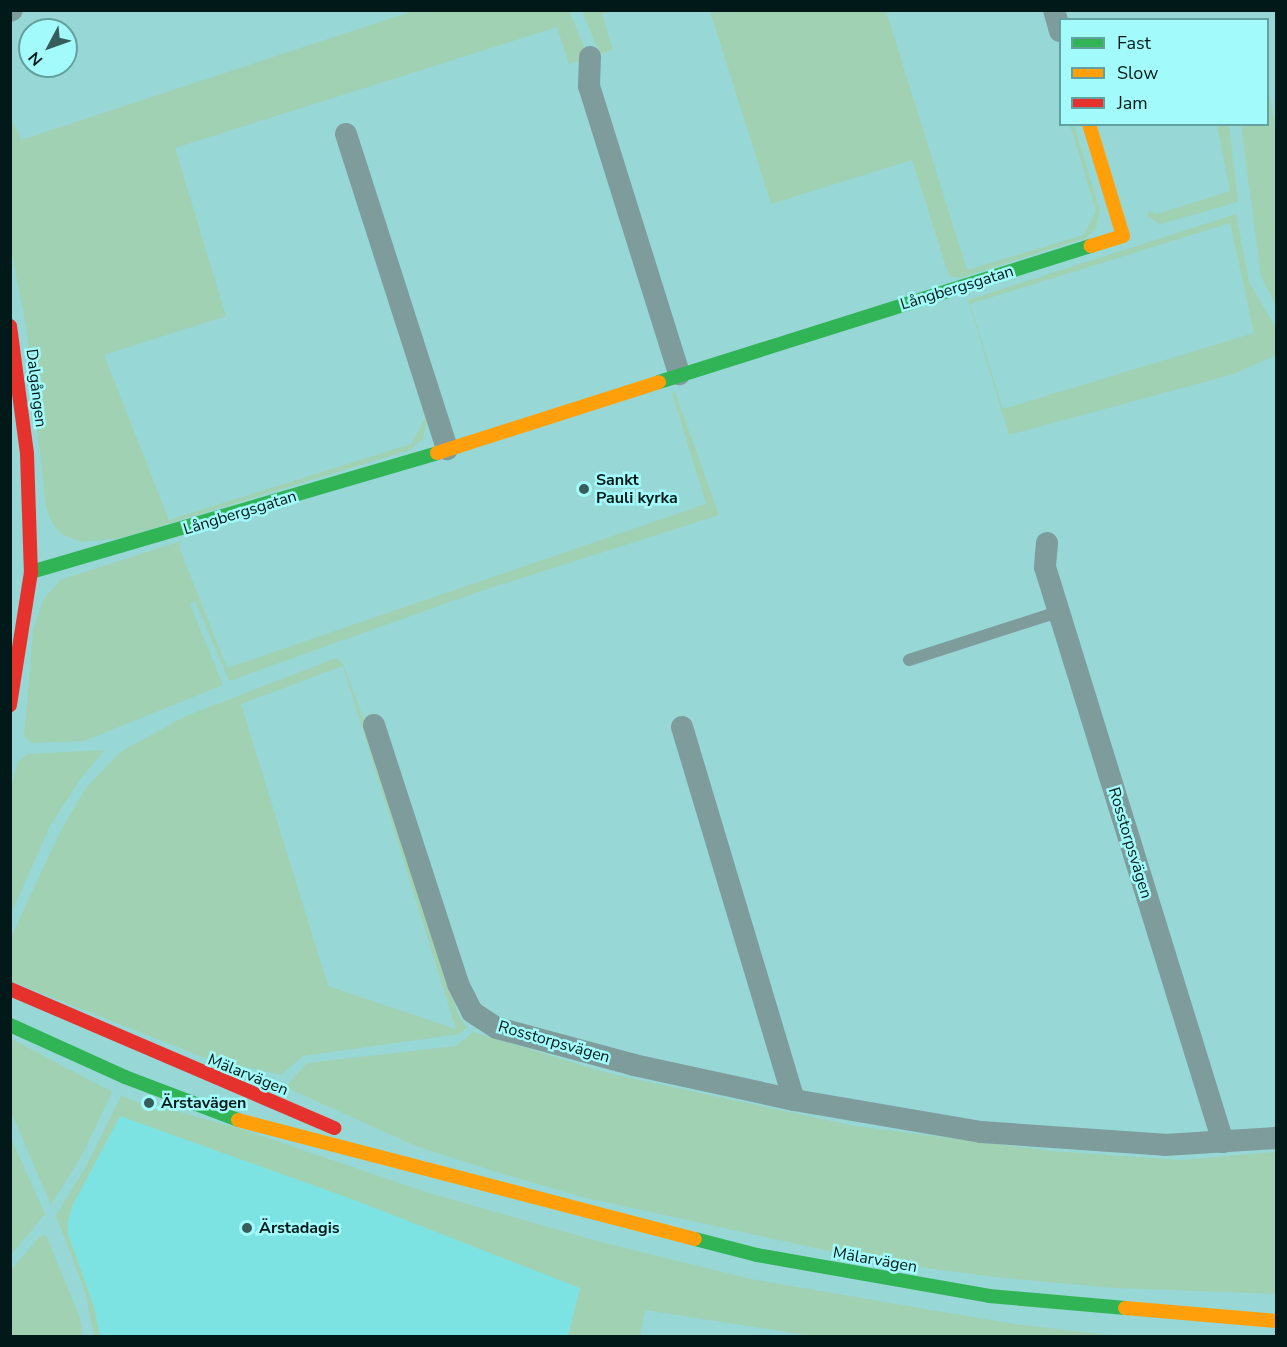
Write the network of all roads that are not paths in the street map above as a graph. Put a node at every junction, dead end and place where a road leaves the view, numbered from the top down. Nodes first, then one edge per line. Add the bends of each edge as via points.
1 (1054, 10) edge
2 (1059, 28) edge
3 (590, 57) dead end
4 (1090, 126) edge
5 (346, 134) dead end
6 (10, 326) edge
7 (679, 374) junction
8 (447, 449) junction
9 (1047, 543) dead end
10 (31, 572) junction
11 (1058, 612) junction
12 (909, 660) dead end
13 (10, 705) edge
14 (374, 725) dead end
15 (682, 727) dead end
16 (10, 989) edge
17 (10, 1025) edge
18 (794, 1100) junction
19 (1276, 1138) edge
20 (1223, 1142) junction
21 (476, 1184) junction
22 (1276, 1321) edge

1 - 2 street
3 - 7 street via 590,86
4 - 7 main road, Långbergsgatan via 1123,237
5 - 8 street
6 - 10 main road, Dalgången via 27,454
7 - 8 main road, Långbergsgatan
8 - 10 main road, Långbergsgatan via 177,532
9 - 11 street, Rosstorpsvägen via 1045,567
10 - 13 main road, Dalgången
11 - 12 lane
11 - 20 street, Rosstorpsvägen
14 - 18 street, Rosstorpsvägen via 458,984 472,1012 509,1031 634,1065
15 - 18 street
16 - 21 main road, Mälarvägen via 132,1045
17 - 21 main road, Mälarvägen via 125,1077 246,1123
18 - 20 street, Rosstorpsvägen via 981,1132 1165,1146
19 - 20 street, Rosstorpsvägen
21 - 22 main road, Mälarvägen via 757,1255 858,1275 989,1296

